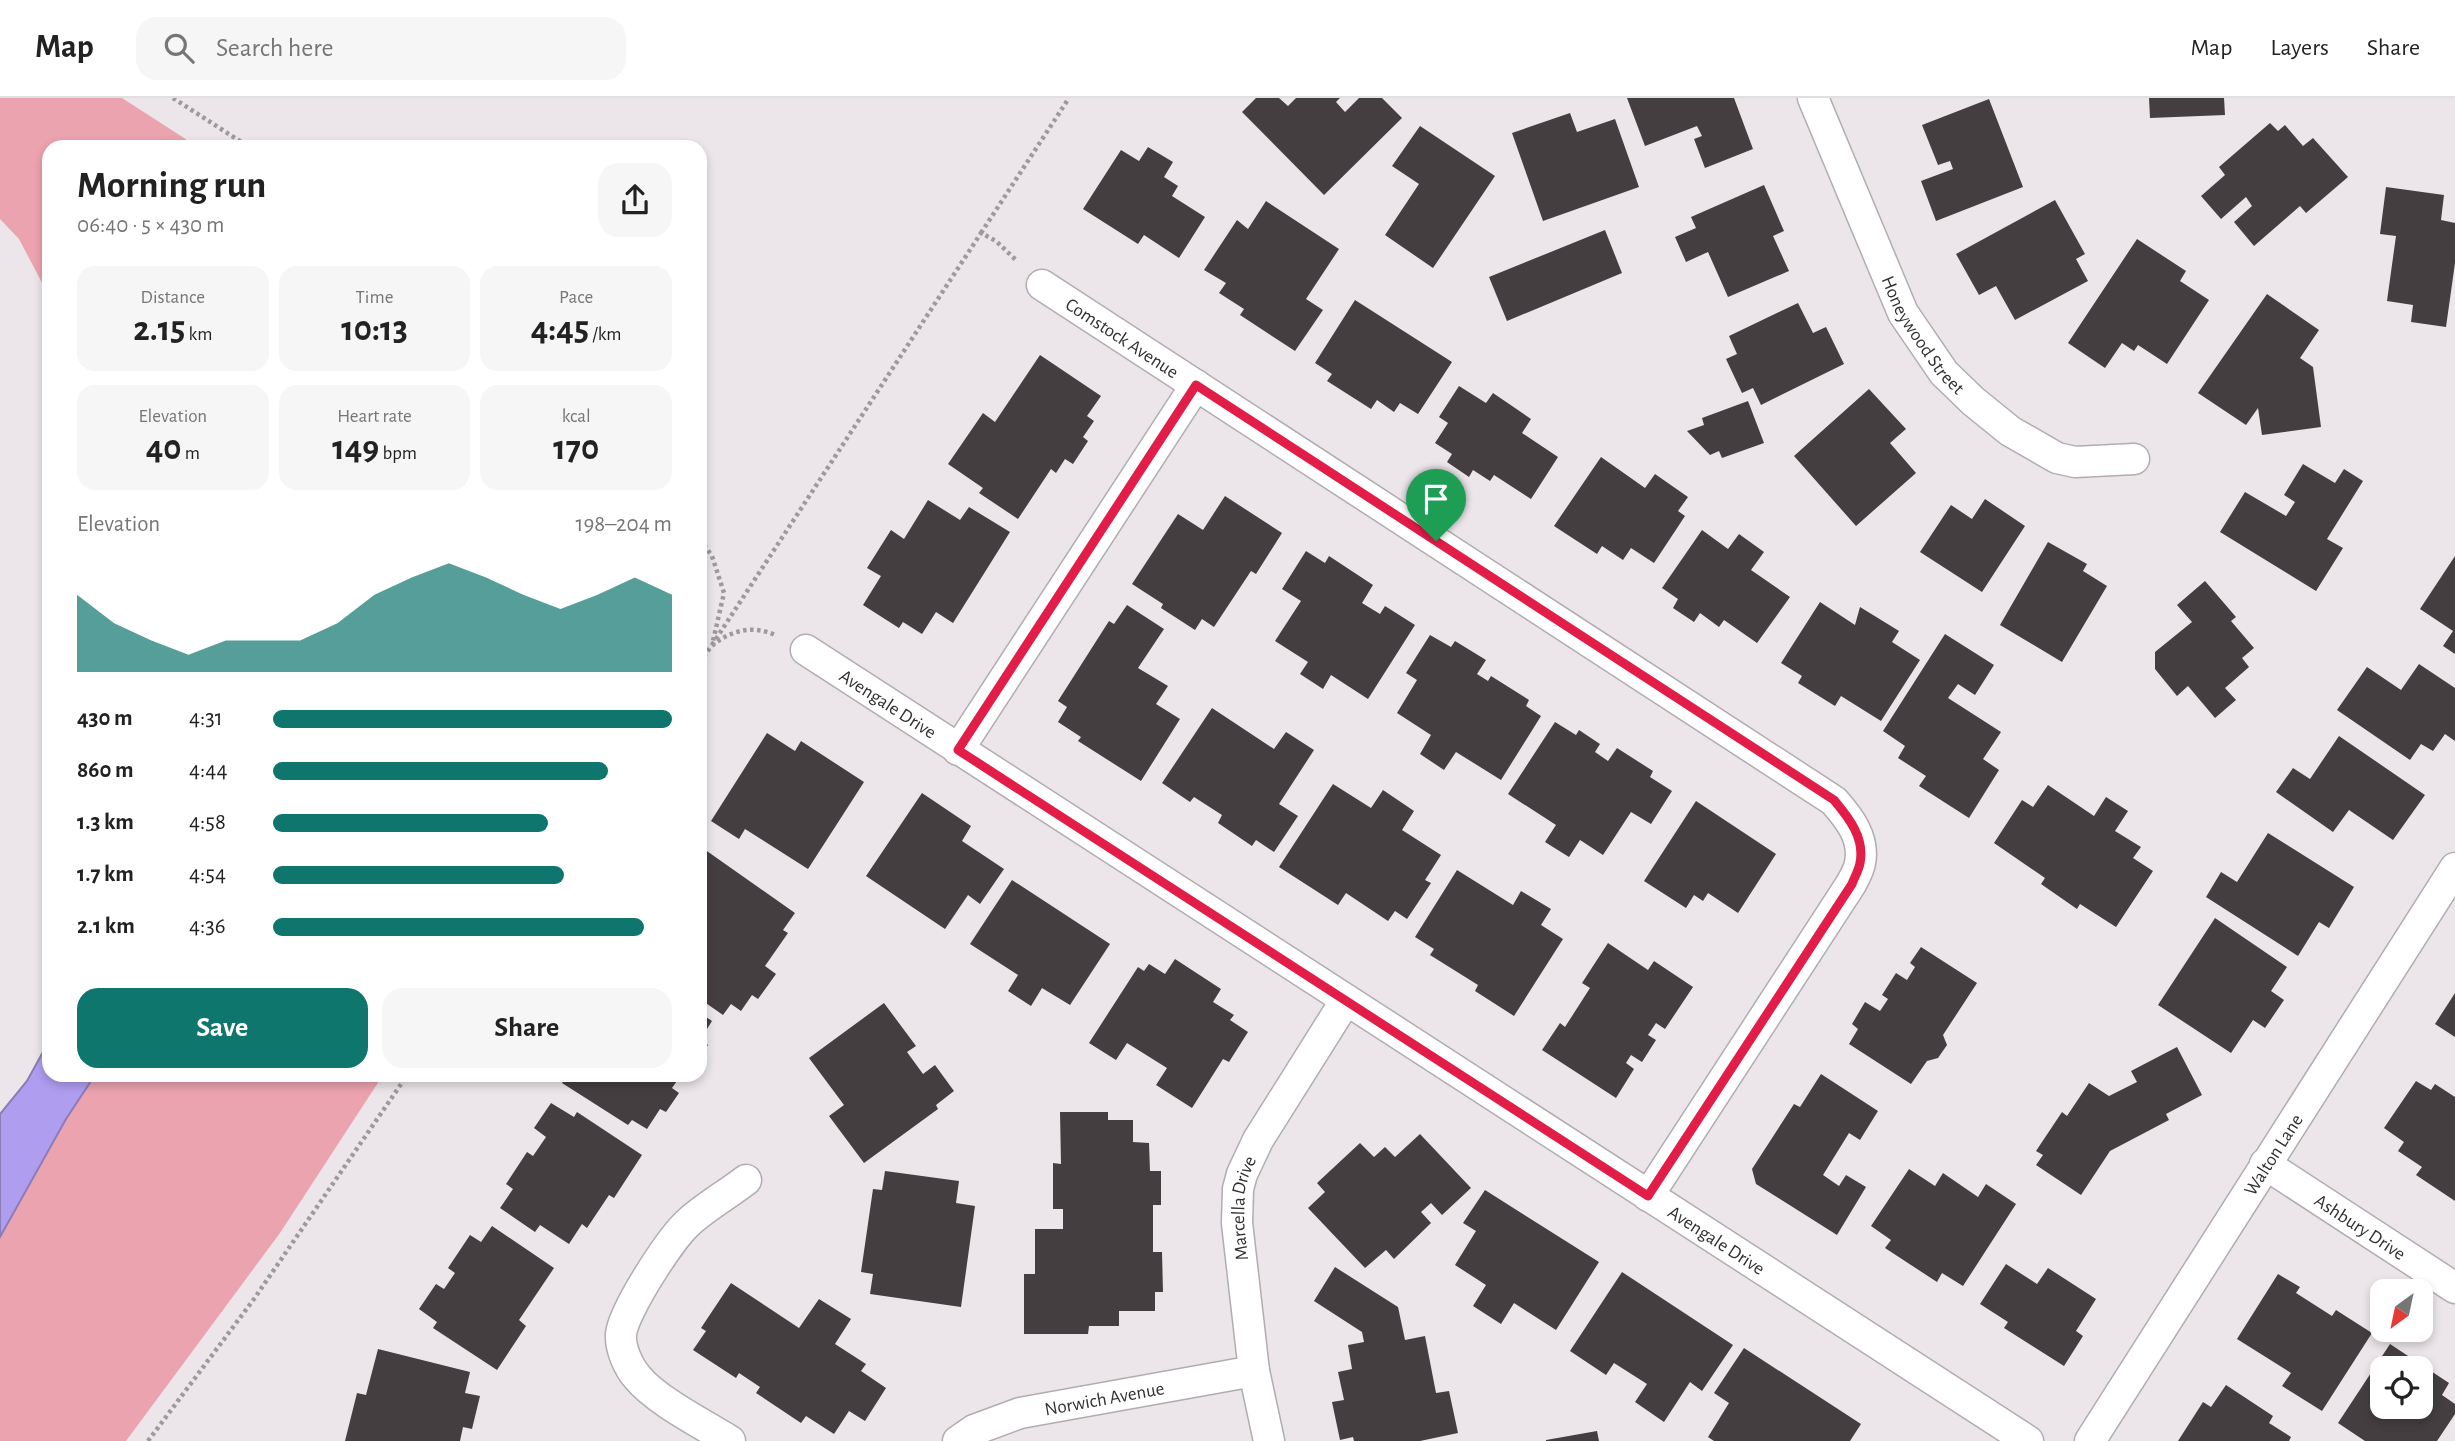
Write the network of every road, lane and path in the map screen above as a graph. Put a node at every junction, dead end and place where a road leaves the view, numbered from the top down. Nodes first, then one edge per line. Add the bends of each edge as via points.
1 (173, 98) edge
2 (1069, 98) edge
3 (1813, 98) edge
4 (238, 140) edge
5 (981, 233) junction
6 (1042, 285) joint
7 (1196, 385) junction
8 (2134, 458) dead end
9 (707, 549) edge
10 (712, 645) junction
11 (806, 650) joint
12 (707, 652) edge
13 (958, 750) junction
14 (2455, 868) edge
15 (1346, 1000) junction
16 (403, 1082) edge
17 (2265, 1164) junction
18 (746, 1180) dead end
19 (1648, 1196) junction
20 (2455, 1287) edge
21 (1254, 1371) junction
22 (148, 1441) edge
23 (730, 1441) edge
24 (958, 1441) edge
25 (1269, 1441) edge
26 (2028, 1441) edge
27 (2090, 1441) edge

1 - 4 path
2 - 5 path
3 - 8 street, Honeywood Street via 1903,313 1944,373 2010,430 2057,458 2075,462
5 - 6 path via 996,241
5 - 10 path
6 - 7 street, Comstock Avenue
7 - 13 street
7 - 19 street, Comstock Avenue via 1834,800 1853,821 1860,862 1852,884
9 - 10 path via 724,593
10 - 11 path via 743,628 767,631
10 - 12 path
11 - 13 street, Avengale Drive
13 - 15 street, Avengale Drive
14 - 17 street, Walton Lane
15 - 19 street, Avengale Drive
15 - 21 street, Marcella Drive via 1267,1124 1240,1182 1237,1223
16 - 22 path via 254,1299
17 - 20 street, Ashbury Drive
17 - 27 street, Walton Lane
18 - 23 street via 677,1234 626,1316 621,1336 626,1359 637,1377
19 - 26 street, Avengale Drive
21 - 24 street, Norwich Avenue via 1020,1413
21 - 25 street, Marcella Drive

